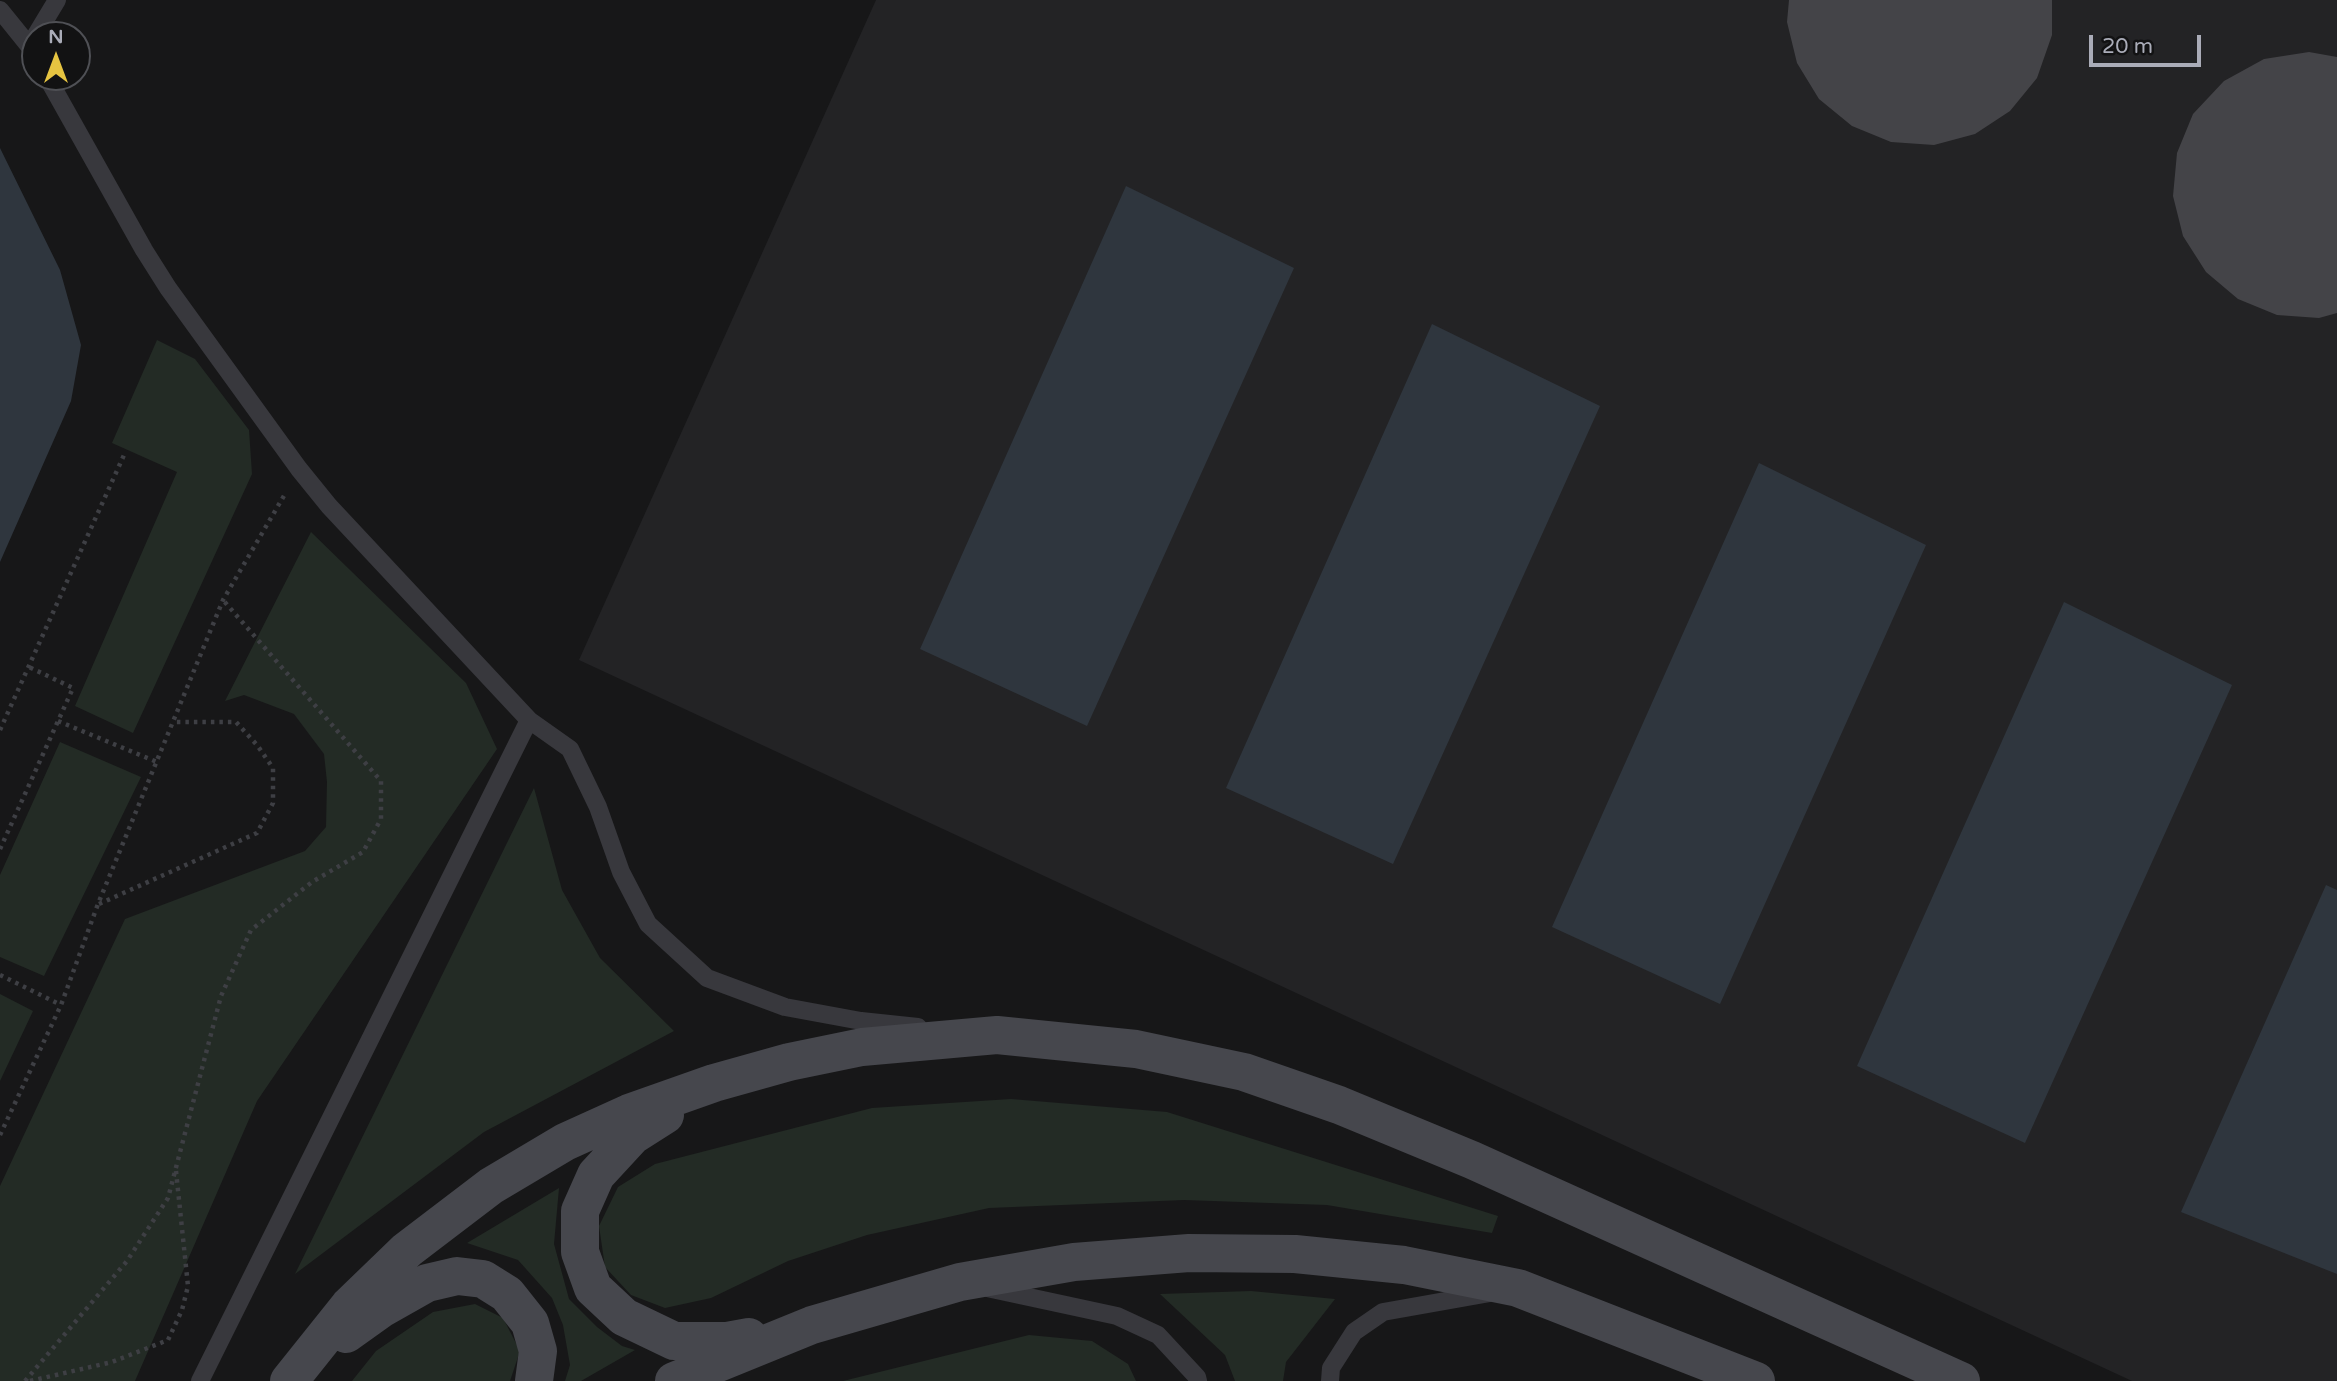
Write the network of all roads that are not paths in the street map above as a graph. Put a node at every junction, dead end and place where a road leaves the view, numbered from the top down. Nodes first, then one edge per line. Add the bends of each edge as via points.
1 (57, 0) edge
2 (0, 10) edge
3 (46, 21) edge
4 (21, 31) edge
5 (55, 91) edge
6 (529, 720) junction
7 (998, 1035) junction
8 (714, 1083) junction
9 (960, 1282) junction
10 (1518, 1288) junction
11 (812, 1325) junction
12 (295, 1373) edge
13 (200, 1381) edge
14 (534, 1381) edge
15 (674, 1381) edge
16 (1198, 1381) edge
17 (1329, 1381) edge
18 (1756, 1381) edge
19 (1961, 1381) edge

1 - 3 lane
2 - 4 lane
5 - 6 lane via 162,278 299,469
6 - 7 lane via 570,749 648,924 707,978 785,1007 860,1021
6 - 13 lane
7 - 8 main road via 862,1047
7 - 19 main road via 1136,1048 1244,1072 1339,1105 1472,1160
8 - 11 main road via 632,1136 596,1175 580,1211 579,1252 593,1288 624,1317 674,1342 727,1342
8 - 12 main road via 565,1142 491,1186 407,1250 349,1306
9 - 10 main road via 1074,1262 1189,1253 1296,1254 1404,1265
9 - 11 main road
9 - 16 lane via 1117,1316 1158,1335
10 - 17 lane via 1383,1312 1354,1332 1331,1368
10 - 18 main road
11 - 15 main road
12 - 14 main road via 381,1309 427,1283 457,1276 483,1279 507,1294 530,1323 538,1351

